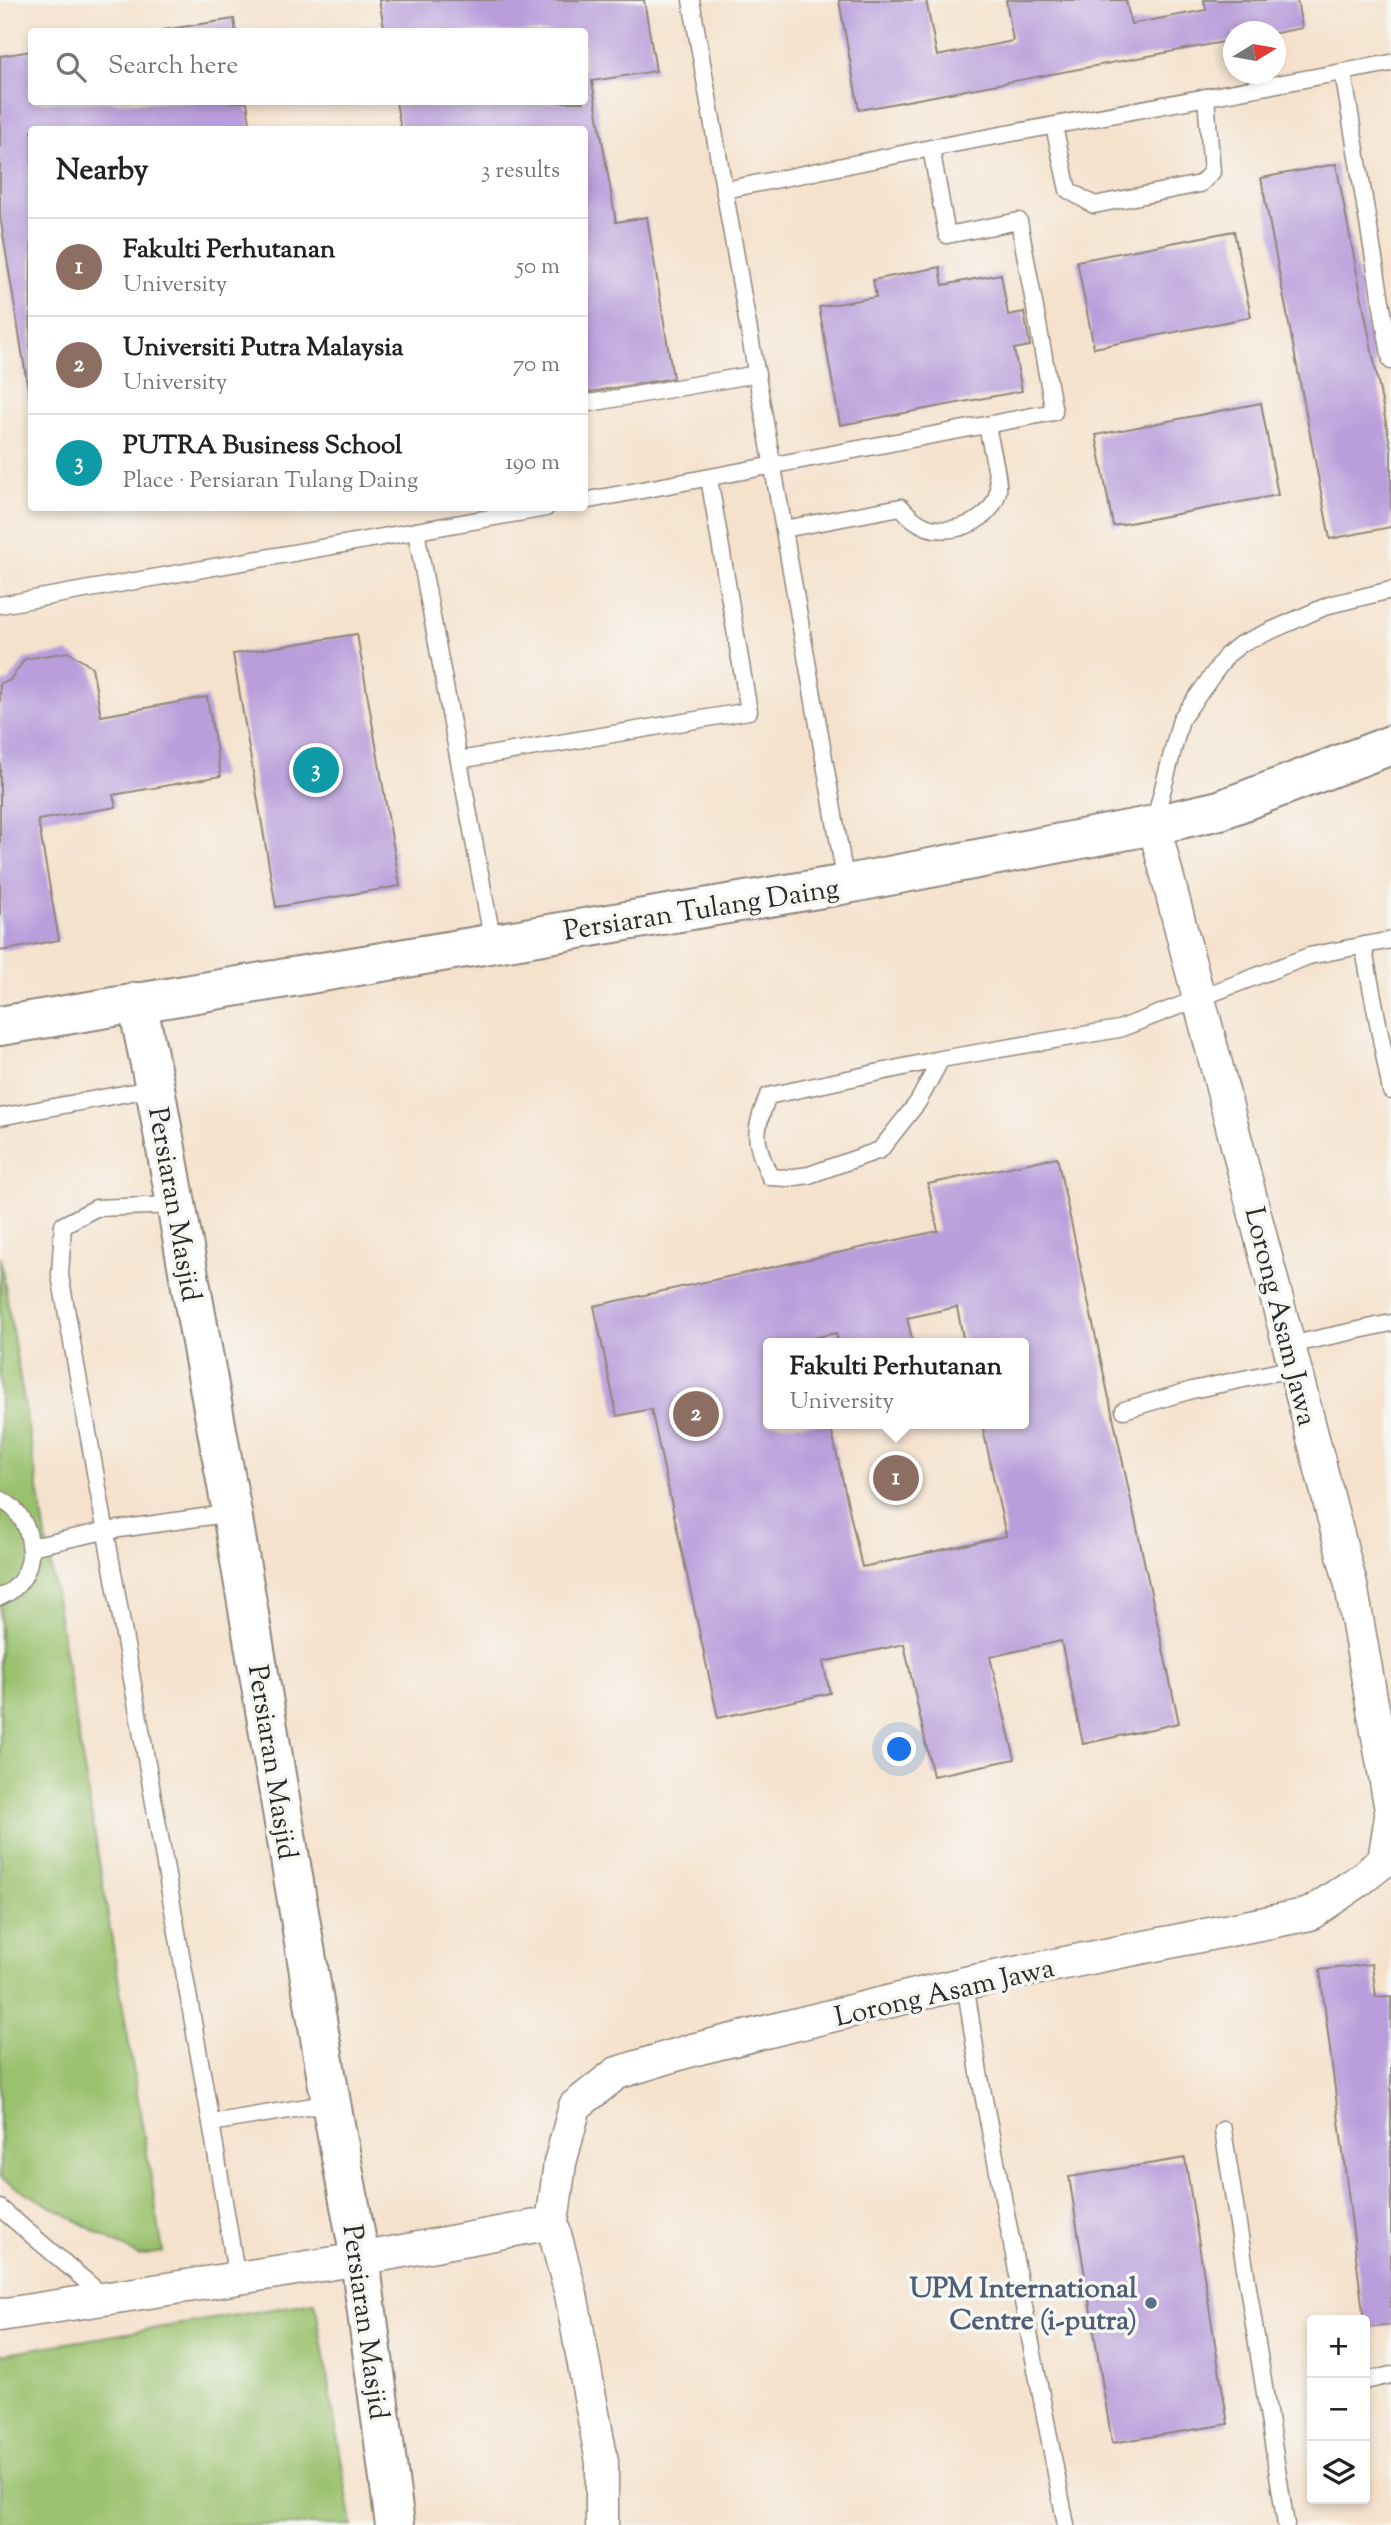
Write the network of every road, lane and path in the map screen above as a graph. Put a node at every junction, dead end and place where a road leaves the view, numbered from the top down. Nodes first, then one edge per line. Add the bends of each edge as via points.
1 (691, 0) edge
2 (1391, 63) edge
3 (1343, 72) junction
4 (1206, 97) junction
5 (1054, 127) junction
6 (931, 148) junction
7 (725, 190) junction
8 (1391, 361) edge
9 (757, 374) junction
10 (588, 403) edge
11 (987, 425) junction
12 (773, 467) junction
13 (709, 478) junction
14 (588, 500) edge
15 (502, 511) edge
16 (784, 529) junction
17 (416, 531) junction
18 (1391, 590) edge
19 (0, 605) edge
20 (1391, 745) edge
21 (459, 760) junction
22 (1154, 825) junction
23 (847, 884) junction
24 (1391, 940) edge
25 (493, 943) junction
26 (1363, 945) junction
27 (1200, 998) junction
28 (136, 1002) junction
29 (0, 1026) edge
30 (941, 1059) junction
31 (155, 1088) junction
32 (1391, 1091) edge
33 (0, 1117) edge
34 (175, 1205) junction
35 (1391, 1323) edge
36 (1292, 1356) junction
37 (1124, 1410) dead end
38 (0, 1499) edge
39 (232, 1513) junction
40 (105, 1531) junction
41 (31, 1547) junction
42 (0, 1597) edge
43 (1391, 1810) edge
44 (1391, 1816) edge
45 (965, 1983) junction
46 (331, 2103) junction
47 (211, 2123) junction
48 (1223, 2130) dead end
49 (0, 2208) edge
50 (552, 2223) junction
51 (360, 2259) junction
52 (237, 2279) junction
53 (107, 2299) junction
54 (0, 2315) edge
55 (1391, 2375) edge
56 (1370, 2380) edge
57 (395, 2525) edge
58 (602, 2525) edge
59 (1066, 2525) edge
60 (1286, 2525) edge

1 - 7 lane
2 - 3 lane
3 - 4 lane
3 - 8 lane
4 - 5 lane
4 - 5 lane via 1212,172 1200,184 1094,205 1068,190
5 - 6 lane
6 - 7 lane
6 - 11 lane via 947,234 1018,221 1054,412
7 - 9 lane
9 - 10 lane
9 - 12 lane
11 - 12 lane
11 - 16 lane via 999,490 974,522 945,530 928,527 901,507
12 - 13 lane
12 - 16 lane
13 - 14 lane
13 - 21 lane via 749,712
15 - 17 lane
16 - 23 lane
17 - 19 lane
17 - 21 lane
18 - 22 lane via 1329,606 1227,655 1181,719
20 - 22 street, Persiaran Tulang Daing via 1220,810
21 - 25 lane
22 - 23 street, Persiaran Tulang Daing
22 - 27 street, Lorong Asam Jawa
23 - 25 street, Persiaran Tulang Daing
24 - 26 lane
25 - 28 street, Persiaran Tulang Daing
26 - 27 lane via 1309,956
26 - 32 lane
27 - 30 lane via 1119,1029
27 - 36 street, Lorong Asam Jawa
28 - 29 street, Persiaran Tulang Daing
28 - 31 street, Persiaran Masjid
30 - 30 lane via 768,1096 756,1126 770,1177 809,1175 880,1150 918,1102
31 - 33 lane
31 - 34 street, Persiaran Masjid
34 - 39 street, Persiaran Masjid
34 - 40 lane via 96,1208 63,1225 60,1275
35 - 36 lane
36 - 37 lane
36 - 43 street, Lorong Asam Jawa via 1351,1585
38 - 41 lane via 20,1515
39 - 40 lane
39 - 46 street, Persiaran Masjid
40 - 41 lane
40 - 47 lane
41 - 42 lane via 29,1566 19,1583
44 - 45 street, Lorong Asam Jawa via 1384,1861 1310,1913
45 - 50 street, Lorong Asam Jawa via 617,2073 575,2106 560,2163
45 - 59 lane
46 - 47 lane
46 - 51 street, Persiaran Masjid
47 - 52 lane
48 - 60 lane
49 - 53 lane
50 - 51 street
50 - 58 street, Lorong Asam Jawa via 571,2294 602,2462
51 - 52 street
51 - 57 street, Persiaran Masjid
52 - 53 street
53 - 54 street
55 - 56 lane

